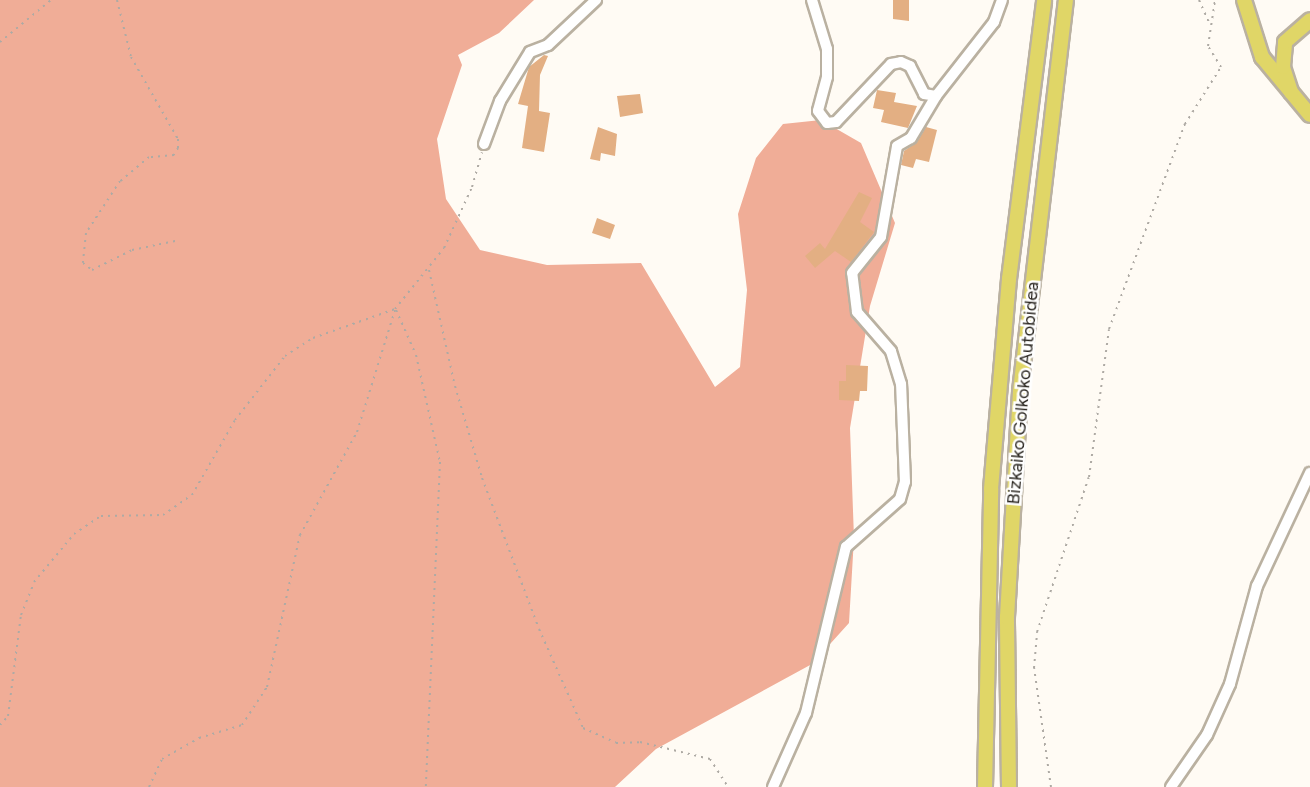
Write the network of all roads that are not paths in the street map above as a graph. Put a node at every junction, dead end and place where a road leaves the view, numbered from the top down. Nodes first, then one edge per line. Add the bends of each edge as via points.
1 (596, 0) edge
2 (813, 0) edge
3 (1002, 0) edge
4 (1044, 0) edge
5 (1066, 0) edge
6 (1244, 0) edge
7 (1310, 20) edge
8 (936, 96) junction
9 (1293, 97) junction
10 (1310, 115) edge
11 (484, 144) road end
12 (1310, 473) edge
13 (773, 787) edge
14 (985, 787) edge
15 (1009, 787) edge
16 (1171, 787) edge

1 - 11 street via 548,45 530,52 500,101
2 - 8 street via 828,64 818,111 821,120 836,122 883,70 901,62 910,66 924,94
3 - 8 street via 994,22
4 - 14 highway, Bizkaiko Golkoko Autobidea via 1009,279 991,489
5 - 15 highway, Bizkaiko Golkoko Autobidea via 1020,391 1007,617
6 - 9 highway via 1262,57
7 - 9 highway via 1285,42 1283,67
8 - 13 street via 911,138 897,146 881,237 852,274 857,312 891,351 901,384 905,482 900,499 846,547 806,713
9 - 10 highway
12 - 16 street via 1257,586 1226,694 1207,735

